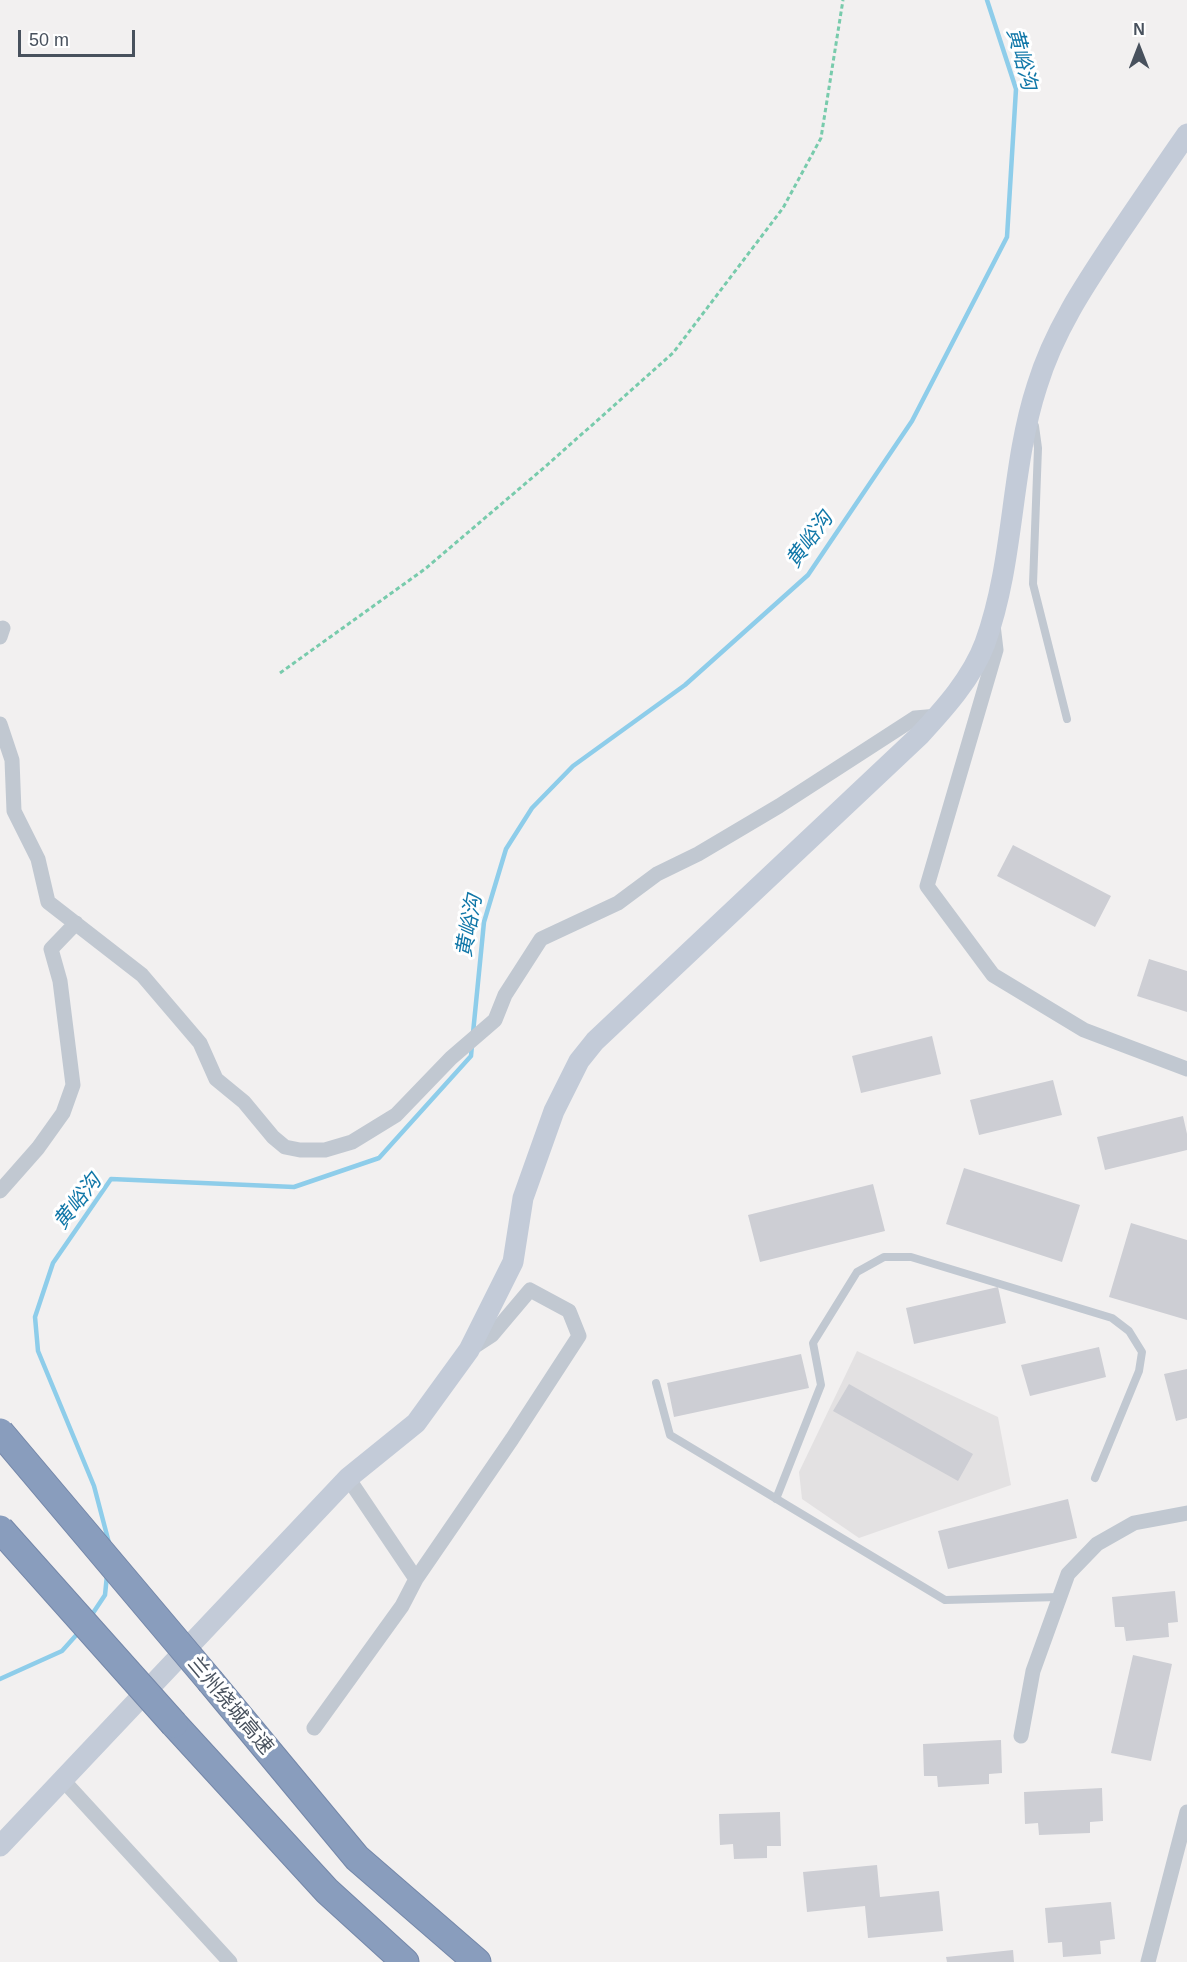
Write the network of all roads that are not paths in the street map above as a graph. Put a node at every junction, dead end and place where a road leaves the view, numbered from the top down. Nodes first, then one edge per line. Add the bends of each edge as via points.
1 (1187, 134) edge
2 (1032, 404) junction
3 (992, 619) junction
4 (938, 716) junction
5 (1067, 719) dead end
6 (2, 734) edge
7 (76, 923) junction
8 (1187, 1069) edge
9 (0, 1191) edge
10 (469, 1350) junction
11 (656, 1383) dead end
12 (0, 1432) edge
13 (348, 1478) junction
14 (1095, 1478) dead end
15 (776, 1499) junction
16 (1187, 1513) edge
17 (0, 1529) edge
18 (416, 1579) junction
19 (1059, 1597) junction
20 (314, 1728) dead end
21 (1021, 1736) dead end
22 (62, 1779) junction
23 (1187, 1812) edge
24 (0, 1846) edge
25 (230, 1962) edge
26 (405, 1962) edge
27 (477, 1962) edge
28 (1148, 1962) edge

1 - 2 main road via 1086,283 1054,338
2 - 3 main road
2 - 5 lane via 1038,448 1033,584
3 - 4 main road via 984,645
3 - 8 street via 996,650 927,886 993,975 1084,1030
4 - 7 street via 915,718 769,812 657,874 618,903 541,939 505,995 495,1020 451,1058 396,1115 352,1142 325,1150 285,1147 273,1137 244,1102 216,1079 200,1043 142,975
4 - 10 main road via 619,1017 579,1061 554,1111 523,1198 513,1262
6 - 7 street via 12,760 14,811 38,859 48,902
7 - 9 street via 51,949 60,981 73,1084 63,1113
10 - 13 main road via 416,1423
10 - 18 street via 492,1335 530,1290 569,1311 579,1336
11 - 15 lane via 670,1435
12 - 27 highway, 兰州绕城高速, bridge via 357,1858
13 - 18 street
13 - 22 main road
14 - 15 lane via 1139,1371 1142,1352 1129,1331 1112,1318 911,1257 884,1257 857,1272 813,1343 821,1385
15 - 19 lane via 945,1600
16 - 19 street via 1134,1523 1097,1544 1068,1574
17 - 26 highway, bridge via 327,1892
18 - 20 street via 402,1606
19 - 21 street via 1033,1671
22 - 24 main road
22 - 25 street
23 - 28 street

